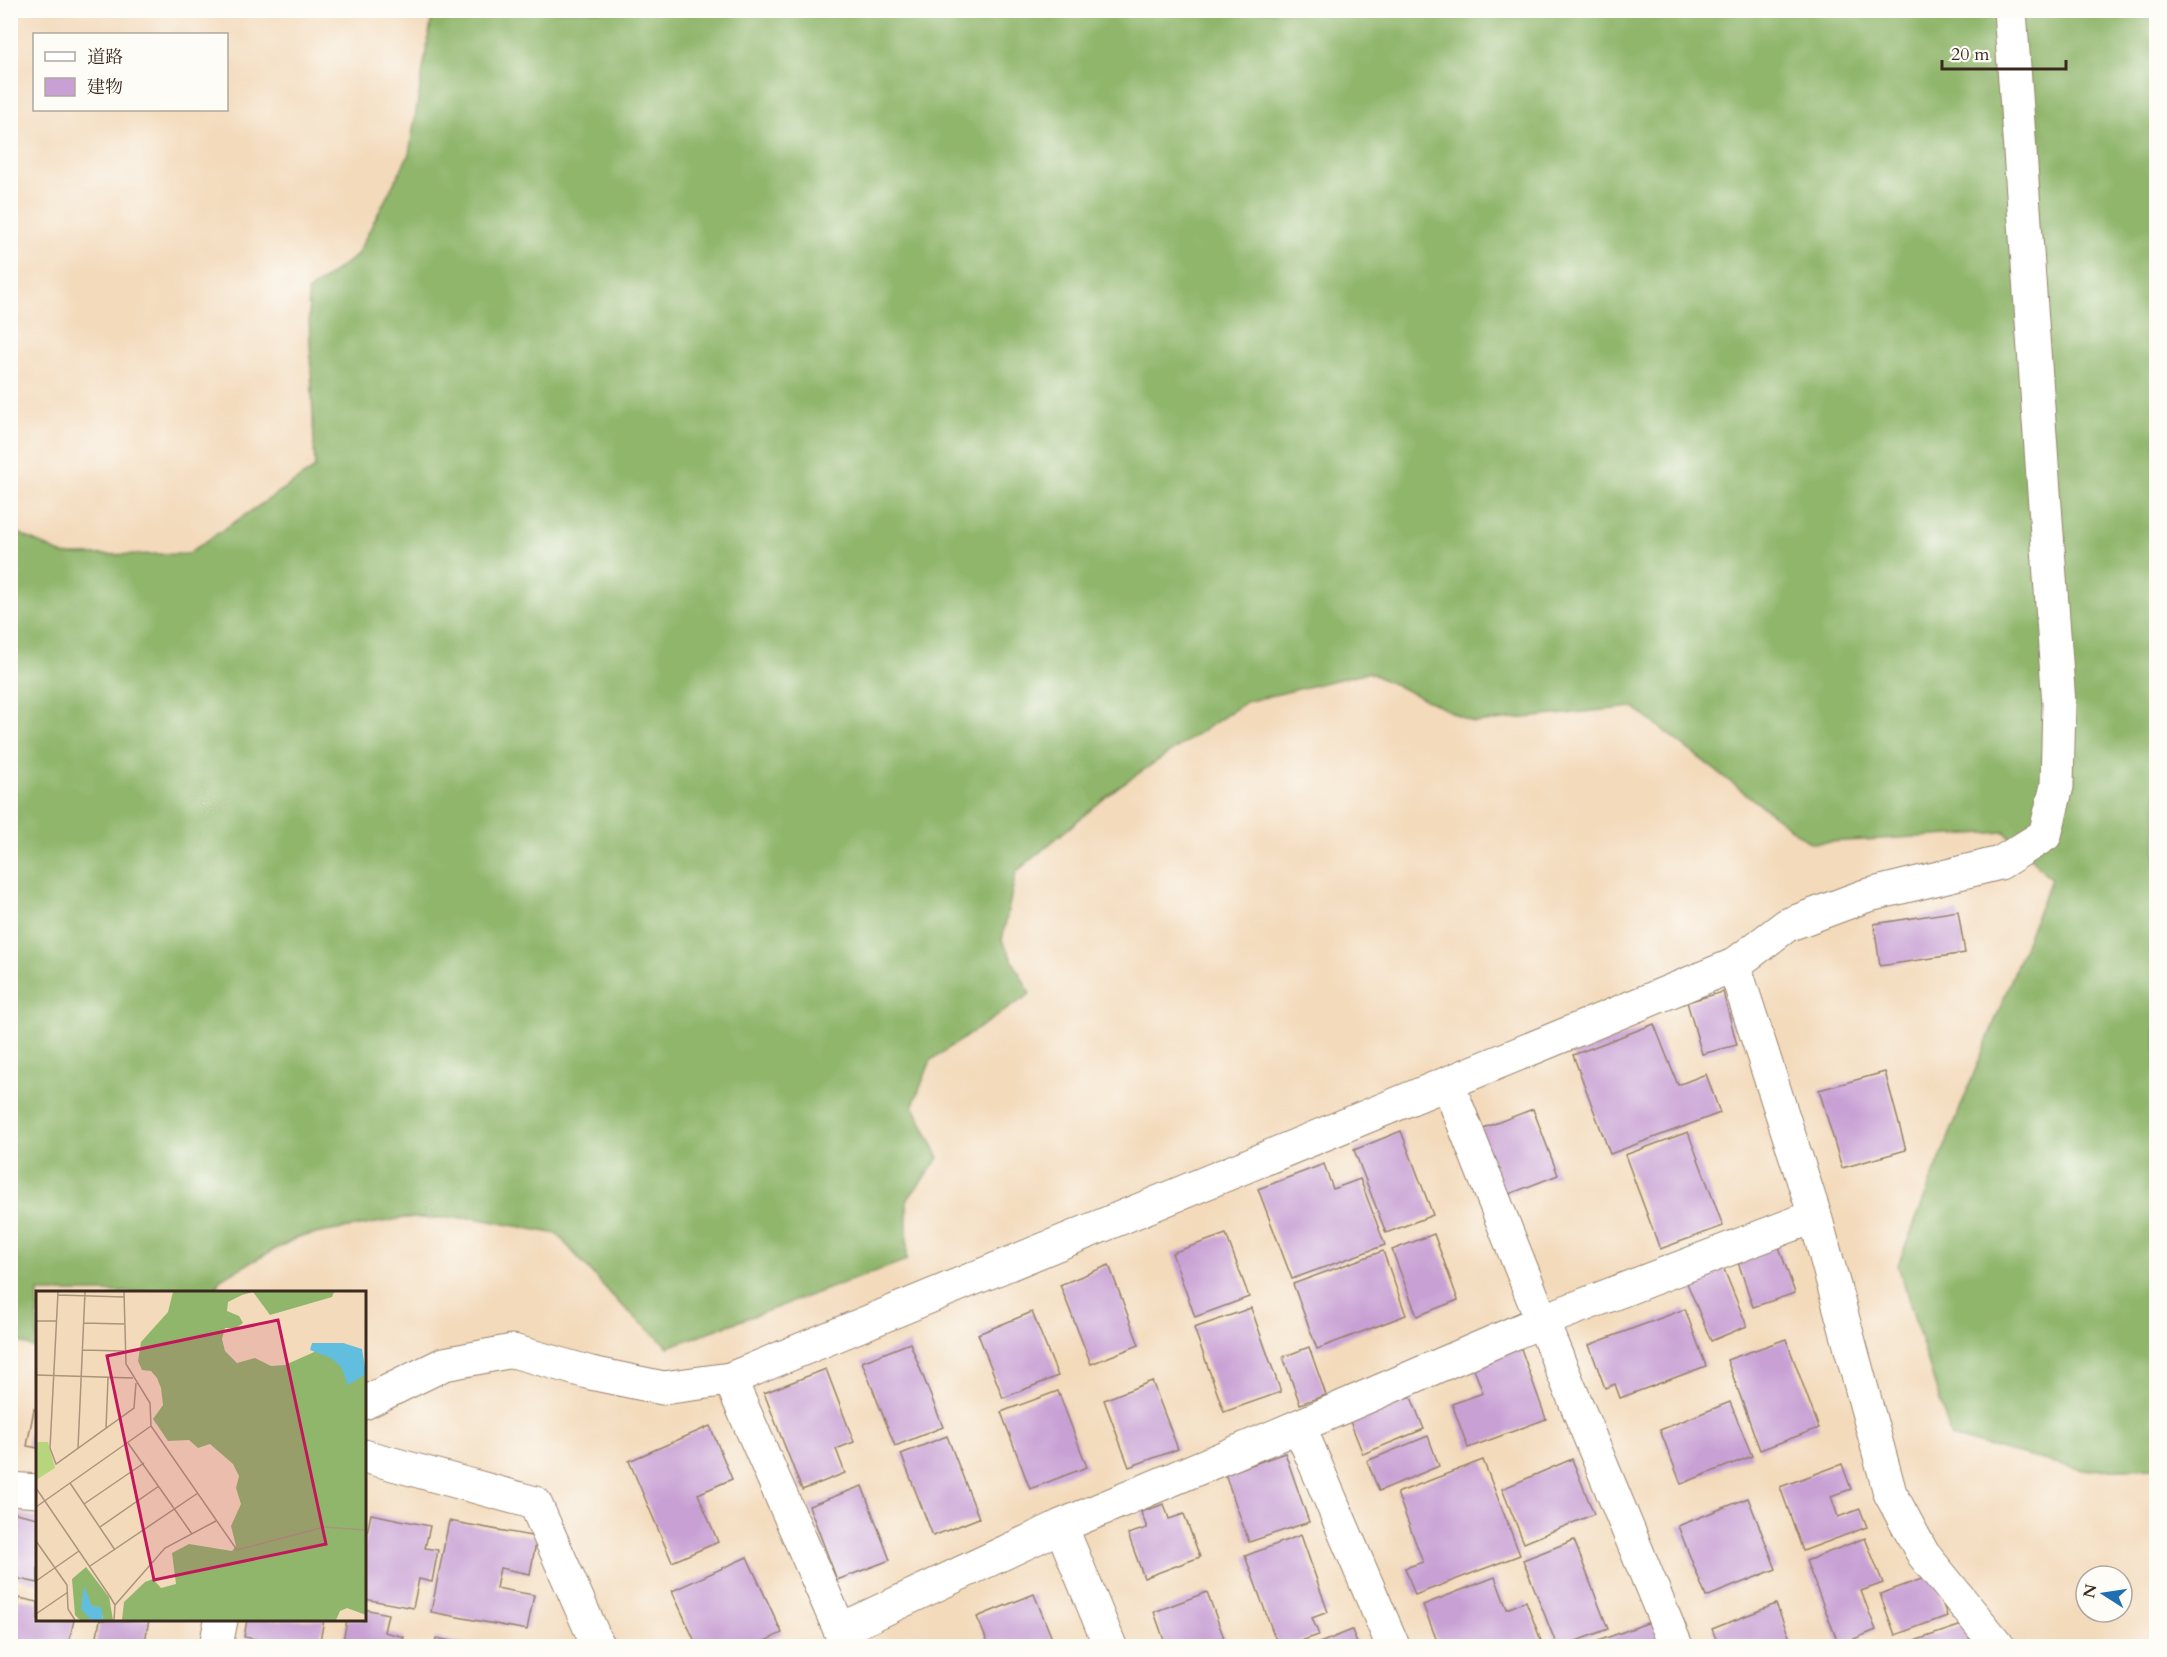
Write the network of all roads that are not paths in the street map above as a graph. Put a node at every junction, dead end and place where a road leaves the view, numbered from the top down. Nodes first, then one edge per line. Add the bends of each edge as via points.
1 (2010, 10) edge
2 (1734, 965) junction
3 (1448, 1083) junction
4 (1815, 1216) junction
5 (1542, 1321) junction
6 (730, 1379) junction
7 (366, 1402) edge
8 (1299, 1426) junction
9 (366, 1457) edge
10 (10, 1490) edge
11 (36, 1491) edge
12 (1061, 1526) junction
13 (221, 1621) edge
14 (843, 1638) edge
15 (216, 1647) edge
16 (598, 1647) edge
17 (1110, 1647) edge
18 (1393, 1647) edge
19 (1676, 1647) edge
20 (1998, 1647) edge

1 - 2 street via 2059,704 2057,786 2045,835 2000,863 1865,896 1787,925
2 - 3 street
2 - 4 street
3 - 5 street
3 - 6 street
4 - 5 street
4 - 20 street via 1890,1493 1923,1554
5 - 8 street
5 - 19 street
6 - 7 street via 663,1388 513,1351 444,1364
6 - 14 street
8 - 12 street
8 - 18 street
9 - 16 street via 535,1503
10 - 11 street
12 - 14 street
12 - 17 street
13 - 15 street

